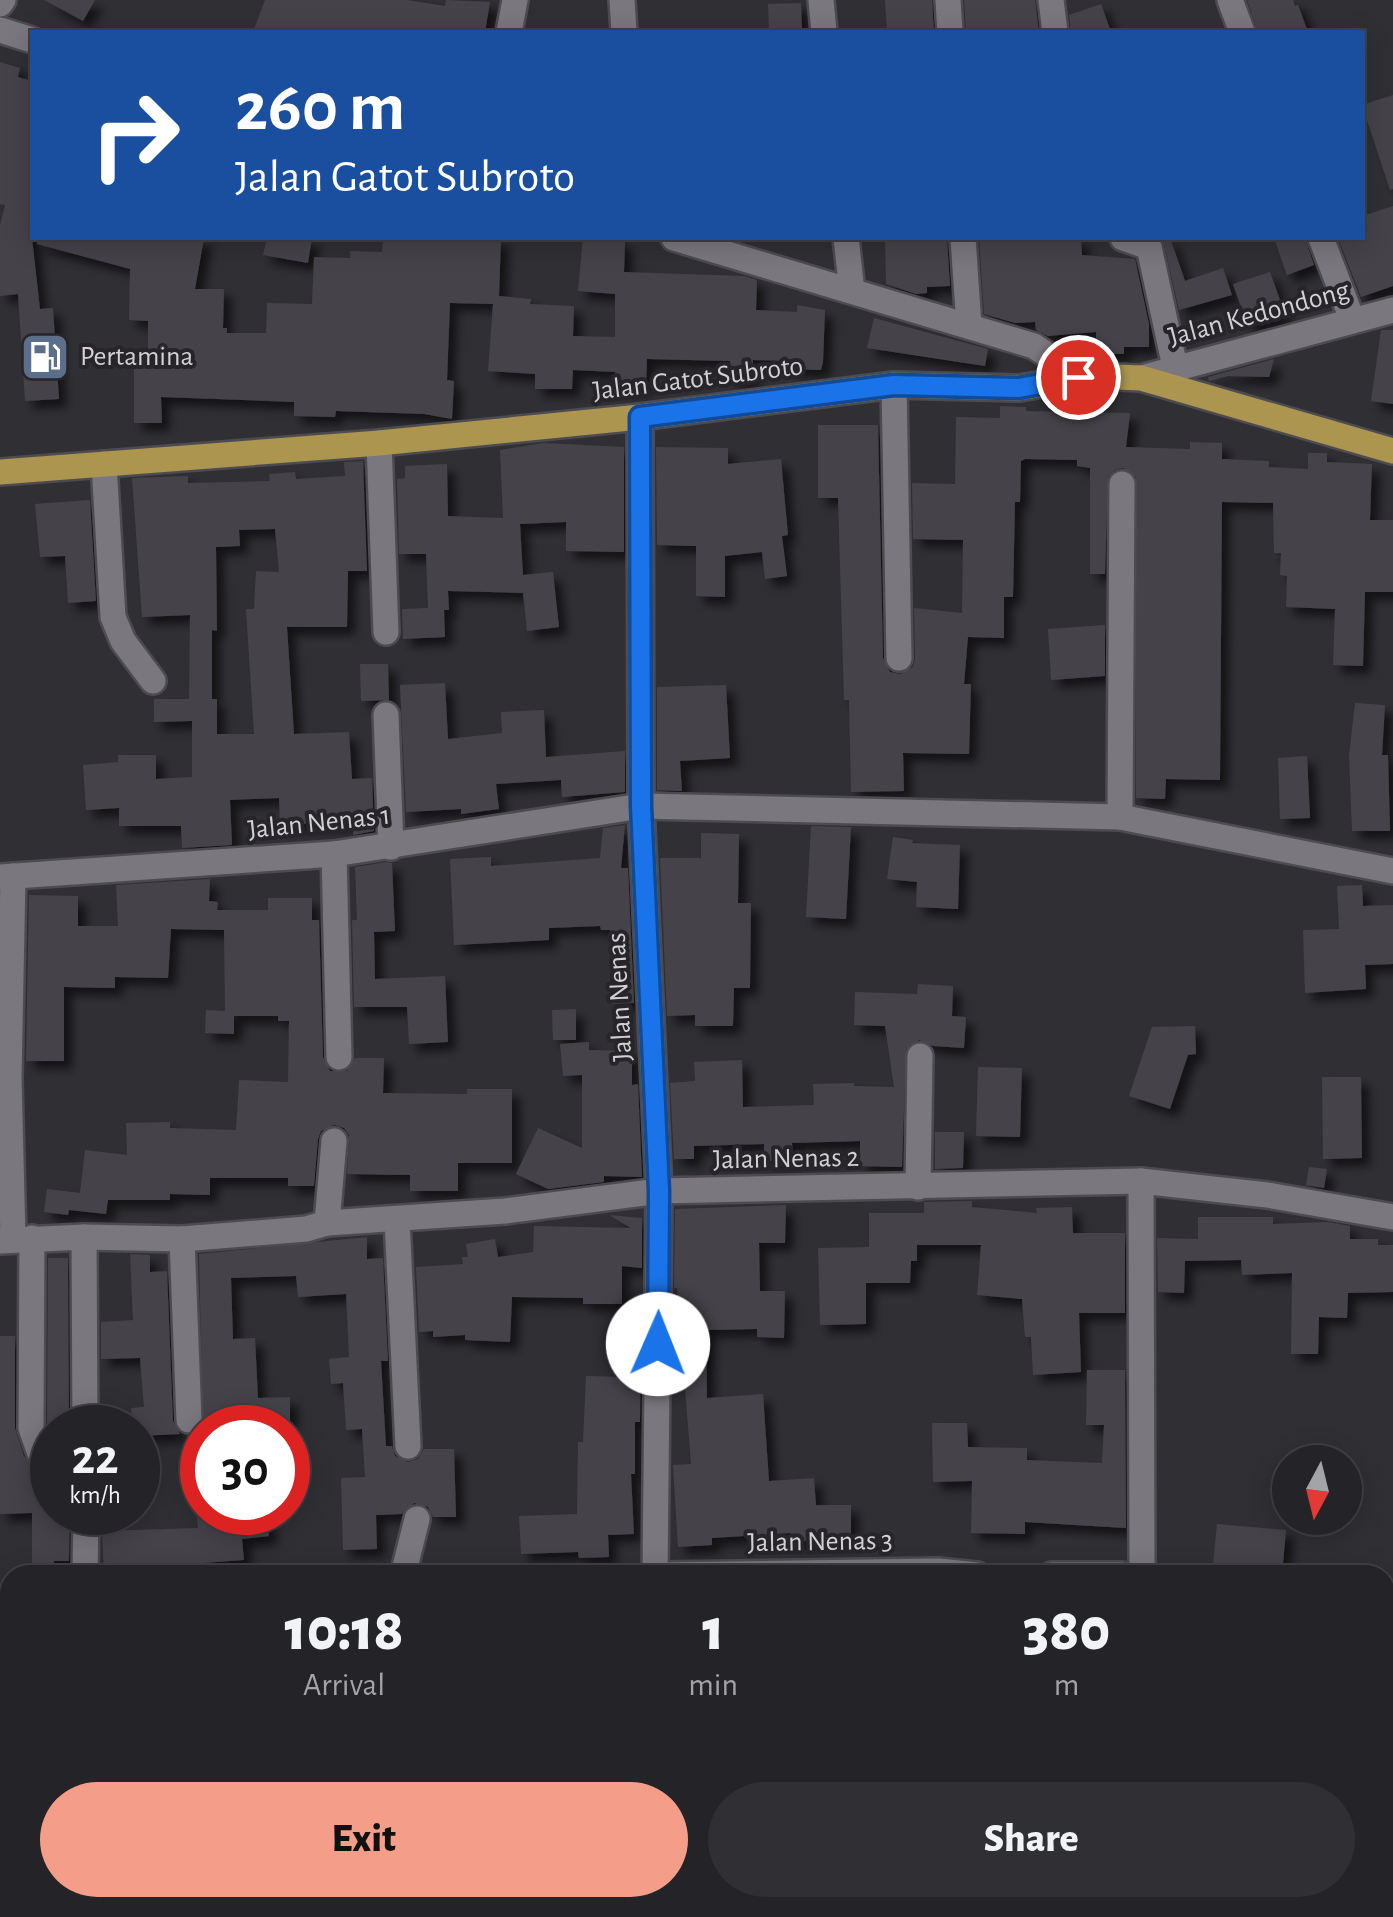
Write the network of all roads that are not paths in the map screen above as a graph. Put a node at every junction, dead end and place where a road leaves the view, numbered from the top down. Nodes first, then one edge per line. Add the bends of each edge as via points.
1 (514, 0) edge
2 (622, 0) edge
3 (821, 0) edge
4 (948, 0) edge
5 (1050, 0) edge
6 (1230, 0) edge
7 (0, 30) edge
8 (509, 30) edge
9 (624, 30) edge
10 (824, 30) edge
11 (950, 30) edge
12 (1055, 30) edge
13 (1241, 30) edge
14 (30, 39) edge
15 (681, 240) edge
16 (846, 240) edge
17 (963, 240) edge
18 (1130, 240) edge
19 (1322, 240) edge
20 (852, 291) junction
21 (1393, 310) edge
22 (1352, 319) junction
23 (969, 326) junction
24 (1175, 368) junction
25 (1078, 377) junction
26 (1141, 378) junction
27 (894, 385) junction
28 (640, 417) junction
29 (379, 443) junction
30 (1393, 452) edge
31 (104, 464) junction
32 (0, 472) edge
33 (1122, 484) dead end
34 (386, 632) dead end
35 (898, 658) dead end
36 (154, 681) dead end
37 (386, 715) dead end
38 (641, 806) junction
39 (1120, 818) junction
40 (391, 847) junction
41 (334, 854) junction
42 (1393, 870) edge
43 (6, 876) edge
44 (920, 1056) dead end
45 (339, 1057) dead end
46 (334, 1142) dead end
47 (1141, 1181) junction
48 (918, 1187) junction
49 (659, 1191) junction
50 (1393, 1218) edge
51 (397, 1220) junction
52 (327, 1223) junction
53 (84, 1237) junction
54 (182, 1238) junction
55 (15, 1239) edge
56 (85, 1405) edge
57 (188, 1405) edge
58 (30, 1406) edge
59 (408, 1446) dead end
60 (418, 1519) dead end
61 (86, 1535) edge
62 (85, 1565) edge
63 (406, 1565) edge
64 (659, 1565) edge
65 (1142, 1565) edge

1 - 8 street
2 - 9 street
3 - 10 street
4 - 11 street
5 - 12 street
6 - 13 street
7 - 14 street
15 - 20 street
16 - 20 street
17 - 23 street
18 - 24 street via 1149,246
19 - 22 street
20 - 23 street
21 - 22 street, Jalan Kedondong
22 - 24 street, Jalan Kedondong
23 - 25 street via 1034,346
24 - 26 street, Jalan Kedondong
25 - 26 main road, Jalan Gatot Subroto
25 - 27 main road, Jalan Gatot Subroto via 1019,388
26 - 30 main road, Jalan Gatot Subroto
27 - 28 main road, Jalan Gatot Subroto
27 - 35 street
28 - 29 main road, Jalan Gatot Subroto
28 - 38 street, Jalan Nenas
29 - 31 main road, Jalan Gatot Subroto
29 - 34 street
31 - 32 main road, Jalan Gatot Subroto
31 - 36 street via 112,617
33 - 39 street
37 - 40 street
38 - 39 street, Jalan Nenas 1
38 - 40 street, Jalan Nenas 1
38 - 49 street, Jalan Nenas
39 - 42 street, Jalan Nenas 1
40 - 41 street, Jalan Nenas 1
41 - 43 street, Jalan Nenas 1
41 - 45 street
43 - 55 street
44 - 48 street
46 - 52 street
47 - 48 street, Jalan Nenas 2
47 - 50 street, Jalan Nenas 2
47 - 65 street
48 - 49 street, Jalan Nenas 2
49 - 51 street, Jalan Nenas 2
49 - 64 street, Jalan Nenas
51 - 52 street, Jalan Nenas 2
51 - 59 street
52 - 54 street, Jalan Nenas 2
53 - 54 street, Jalan Nenas 2
53 - 55 street, Jalan Nenas 2
53 - 56 street
54 - 57 street
55 - 58 street
60 - 63 street
61 - 62 street

